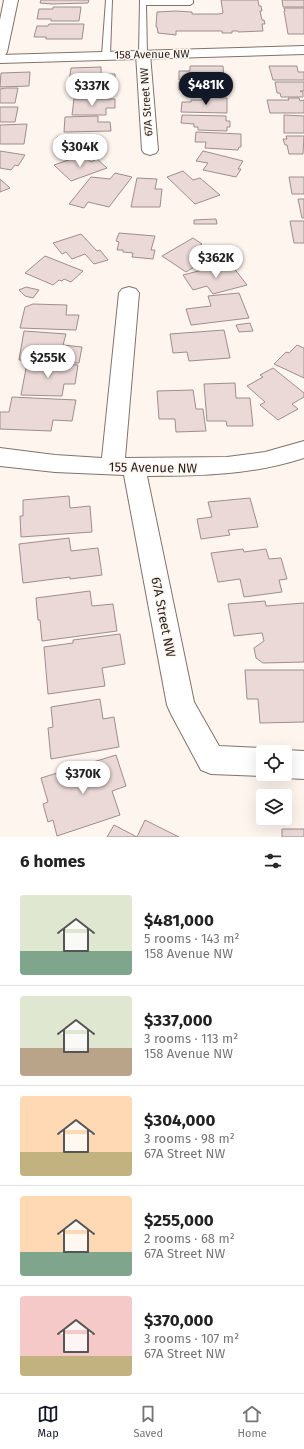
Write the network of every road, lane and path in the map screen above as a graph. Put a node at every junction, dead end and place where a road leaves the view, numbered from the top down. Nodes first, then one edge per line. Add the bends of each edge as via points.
1 (11, 0) edge
2 (109, 0) edge
3 (190, 0) edge
4 (143, 2) edge
5 (304, 50) edge
6 (0, 52) edge
7 (143, 54) junction
8 (106, 55) junction
9 (0, 59) edge
10 (150, 150) dead end
11 (129, 293) dead end
12 (304, 449) edge
13 (0, 457) edge
14 (123, 467) junction
15 (256, 762) edge
16 (292, 764) edge
17 (304, 765) edge

1 - 6 street
2 - 8 lane
3 - 4 lane via 190,3
4 - 7 lane
5 - 7 street, 158 Avenue NW
7 - 8 street, 158 Avenue NW
7 - 10 street, 67A Street NW
8 - 9 street, 158 Avenue NW
11 - 14 street, 67A Street NW
12 - 14 street, 155 Avenue NW via 259,463 230,467
13 - 14 street, 155 Avenue NW
14 - 15 street, 67A Street NW via 181,705 210,760
16 - 17 street

